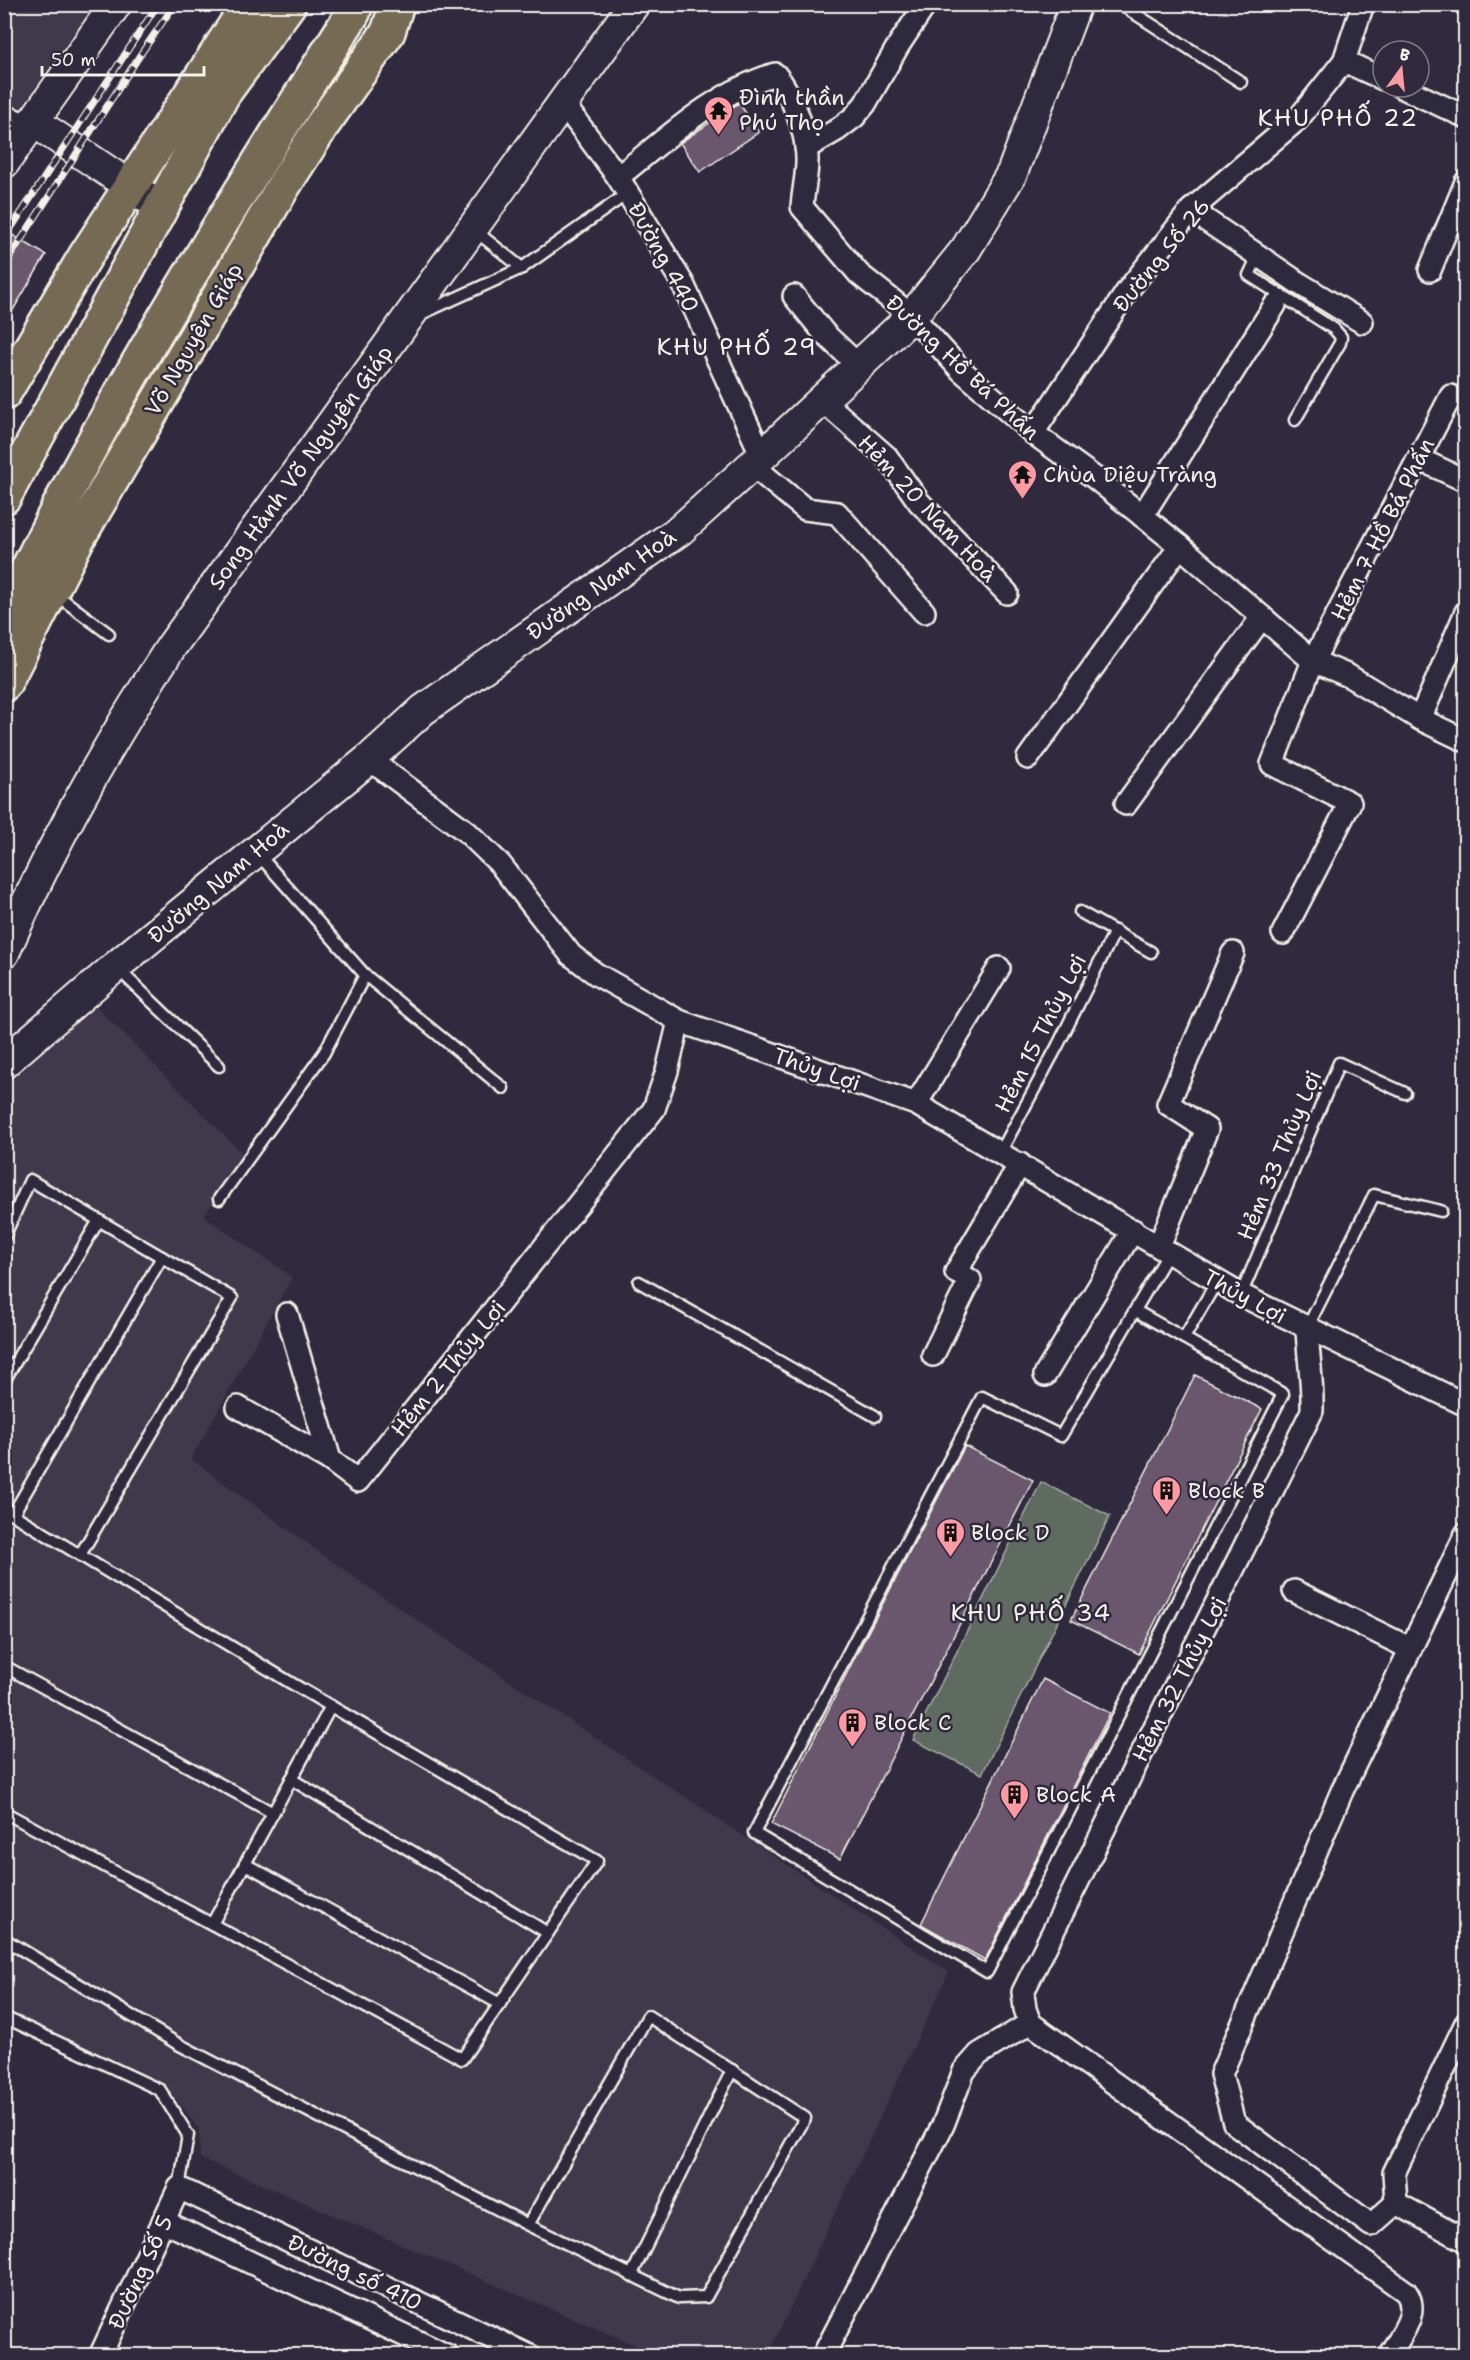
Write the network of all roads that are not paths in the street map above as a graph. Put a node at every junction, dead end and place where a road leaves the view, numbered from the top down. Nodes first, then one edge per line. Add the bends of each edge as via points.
1 (116, 4) edge
2 (249, 4) edge
3 (288, 4) edge
4 (397, 4) edge
5 (634, 4) edge
6 (927, 4) edge
7 (1076, 4) edge
8 (1119, 4) edge
9 (1363, 4) edge
10 (360, 7) edge
11 (227, 37) junction
12 (1344, 61) junction
13 (1371, 73) edge
14 (1241, 82) dead end
15 (223, 94) junction
16 (1427, 99) edge
17 (562, 102) junction
18 (4, 110) edge
19 (1466, 117) edge
20 (33, 121) junction
21 (806, 148) junction
22 (4, 163) edge
23 (1466, 182) edge
24 (623, 185) junction
25 (130, 186) junction
26 (161, 207) junction
27 (1191, 210) junction
28 (472, 228) junction
29 (86, 255) junction
30 (1258, 256) junction
31 (522, 268) junction
32 (1430, 270) dead end
33 (794, 296) dead end
34 (1275, 304) dead end
35 (912, 316) junction
36 (405, 322) junction
37 (1362, 322) dead end
38 (859, 366) junction
39 (4, 393) edge
40 (1451, 396) dead end
41 (822, 400) junction
42 (1294, 420) dead end
43 (1033, 433) junction
44 (1419, 459) junction
45 (757, 461) junction
46 (1466, 481) edge
47 (4, 497) edge
48 (1143, 516) junction
49 (1180, 546) junction
50 (51, 591) junction
51 (1007, 593) dead end
52 (924, 612) dead end
53 (1466, 612) edge
54 (4, 616) edge
55 (1262, 617) junction
56 (109, 634) dead end
57 (1313, 661) junction
58 (4, 684) edge
59 (1420, 719) junction
60 (1466, 741) edge
61 (1028, 758) dead end
62 (369, 759) junction
63 (1126, 804) dead end
64 (255, 851) junction
65 (1080, 912) dead end
66 (1115, 931) junction
67 (1283, 933) dead end
68 (1151, 952) dead end
69 (4, 953) edge
70 (1233, 953) dead end
71 (116, 967) junction
72 (999, 968) dead end
73 (365, 975) junction
74 (679, 1021) junction
75 (4, 1063) edge
76 (219, 1066) dead end
77 (503, 1088) dead end
78 (1405, 1093) dead end
79 (916, 1104) junction
80 (1000, 1153) junction
81 (1020, 1164) junction
82 (219, 1198) dead end
83 (1441, 1211) dead end
84 (99, 1220) junction
85 (1132, 1230) junction
86 (4, 1237) edge
87 (1164, 1250) junction
88 (162, 1257) junction
89 (1217, 1281) junction
90 (639, 1282) dead end
91 (1241, 1295) junction
92 (1136, 1311) junction
93 (286, 1314) dead end
94 (1307, 1328) junction
95 (1185, 1338) junction
96 (933, 1354) dead end
97 (1045, 1376) dead end
98 (4, 1381) edge
99 (1466, 1405) edge
100 (238, 1407) dead end
101 (875, 1416) dead end
102 (330, 1460) junction
103 (9, 1511) edge
104 (1466, 1534) edge
105 (80, 1555) junction
106 (1294, 1591) dead end
107 (1409, 1648) junction
108 (4, 1666) edge
109 (331, 1706) junction
110 (291, 1779) junction
111 (4, 1812) edge
112 (273, 1813) junction
113 (245, 1864) junction
114 (212, 1924) junction
115 (548, 1933) junction
116 (4, 1939) edge
117 (500, 2004) junction
118 (4, 2017) edge
119 (1030, 2023) junction
120 (1466, 2023) edge
121 (732, 2070) junction
122 (179, 2188) junction
123 (1396, 2203) junction
124 (163, 2222) junction
125 (528, 2226) junction
126 (1466, 2241) edge
127 (631, 2276) junction
128 (100, 2355) edge
129 (448, 2355) edge
130 (530, 2355) edge
131 (823, 2355) edge
132 (1389, 2355) edge

1 - 20 street
2 - 11 highway
3 - 15 highway
4 - 50 highway, Võ Nguyên Giáp via 388,32 284,184
5 - 17 street, Song Hành Võ Nguyên Giáp
6 - 21 street via 866,104 837,130
7 - 35 street, Đường Nam Hoà via 1012,173 966,249
8 - 14 lane
9 - 12 street, Đường Số 26
10 - 54 highway, Võ Nguyên Giáp via 296,101 171,309 76,474
11 - 15 highway
11 - 25 highway
12 - 13 street
12 - 27 street, Đường Số 26 via 1298,119
15 - 26 highway
16 - 19 street
17 - 24 street, Đường 440
17 - 28 street, Song Hành Võ Nguyên Giáp
18 - 20 lane
20 - 22 street
20 - 25 street
21 - 24 street, Đường Hồ Bá Phấn via 799,118 775,74 713,103
21 - 35 street, Đường Hồ Bá Phấn via 802,207 859,274
23 - 32 street
24 - 31 lane
24 - 45 street, Đường 440 via 683,284
25 - 26 street
25 - 29 highway
26 - 29 highway
26 - 47 highway
27 - 30 street
27 - 43 street, Đường Số 26 via 1128,290
28 - 31 lane
28 - 36 street, Song Hành Võ Nguyên Giáp
29 - 39 highway
30 - 37 street
30 - 42 lane via 1249,275 1334,329 1341,338
31 - 36 lane
33 - 38 street via 825,334
34 - 48 street
35 - 38 street, Đường Nam Hoà
35 - 43 street, Đường Hồ Bá Phấn via 961,370
36 - 69 street, Song Hành Võ Nguyên Giáp via 129,710 56,840
38 - 41 street, Đường Nam Hoà
40 - 44 street, Hẻm 7 Hồ Bá Phấn
41 - 45 street, Đường Nam Hoà
41 - 51 street, Hẻm 20 Nam Hoà via 887,457 919,502
43 - 48 street, Đường Hồ Bá Phấn
44 - 46 street
44 - 57 street, Hẻm 7 Hồ Bá Phấn
45 - 52 street via 805,509 837,513
45 - 62 street, Đường Nam Hoà via 680,530 423,710
48 - 49 street, Đường Hồ Bá Phấn
49 - 55 street, Đường Hồ Bá Phấn
49 - 61 street
50 - 56 lane
50 - 58 highway, Võ Nguyên Giáp
53 - 59 street
55 - 57 street, Đường Hồ Bá Phấn
55 - 63 street
57 - 59 street, Đường Hồ Bá Phấn via 1349,676
57 - 67 street, Hẻm 7 Hồ Bá Phấn via 1272,764 1350,803
59 - 60 street, Đường Hồ Bá Phấn
62 - 64 street, Đường Nam Hoà
62 - 74 street, Thủy Lợi via 476,840 500,864 571,955 596,974
64 - 71 street, Đường Nam Hoà
64 - 73 lane
65 - 66 lane
66 - 68 lane
66 - 80 lane, Hẻm 15 Thủy Lợi
70 - 87 street via 1168,1104 1208,1129
71 - 75 street, Đường Nam Hoà
71 - 76 lane
72 - 79 street
73 - 77 lane
73 - 82 lane via 324,1053
74 - 79 street, Thủy Lợi
74 - 102 street, Hẻm 2 Thủy Lợi via 654,1109 358,1481
78 - 91 lane, Hẻm 33 Thủy Lợi via 1339,1063
79 - 80 street, Thủy Lợi
80 - 81 street, Thủy Lợi
81 - 85 street, Thủy Lợi
81 - 96 street via 956,1272 970,1280
83 - 94 lane via 1374,1196
84 - 86 lane via 30,1180
84 - 88 lane
84 - 98 lane
85 - 87 street, Thủy Lợi
85 - 97 street
87 - 89 street, Thủy Lợi
87 - 92 lane
88 - 103 lane
88 - 105 lane via 232,1298
89 - 91 street, Thủy Lợi
89 - 95 lane
90 - 101 lane
91 - 94 street, Thủy Lợi
92 - 95 lane
92 - 95 lane via 1061,1436 982,1397 754,1833 987,1972 1283,1394
93 - 102 street
94 - 99 street, Thủy Lợi
94 - 119 street, Hẻm 32 Thủy Lợi via 1312,1411 1023,1992
100 - 102 street
103 - 105 lane
104 - 107 street
105 - 109 lane
106 - 107 street
107 - 123 street via 1342,1791 1221,2074 1234,2123 1371,2225
108 - 112 lane
109 - 110 lane
109 - 115 lane via 597,1861
110 - 112 lane
110 - 115 lane
111 - 114 lane
112 - 113 lane
113 - 114 lane
113 - 117 lane
114 - 117 lane via 462,2059
115 - 117 lane
116 - 125 lane via 178,2044
118 - 122 lane via 160,2090 188,2135
119 - 131 street via 979,2054 964,2071 944,2125
119 - 132 street via 1406,2292 1412,2307 1409,2320
120 - 123 street via 1394,2173
121 - 125 lane via 648,2016
121 - 127 lane
121 - 127 lane via 806,2118 706,2297 679,2298
122 - 124 street, Đường Số 5
122 - 130 street, Đường số 410
123 - 126 street
124 - 128 street, Đường Số 5
124 - 129 street, Đường số 410
125 - 127 lane

